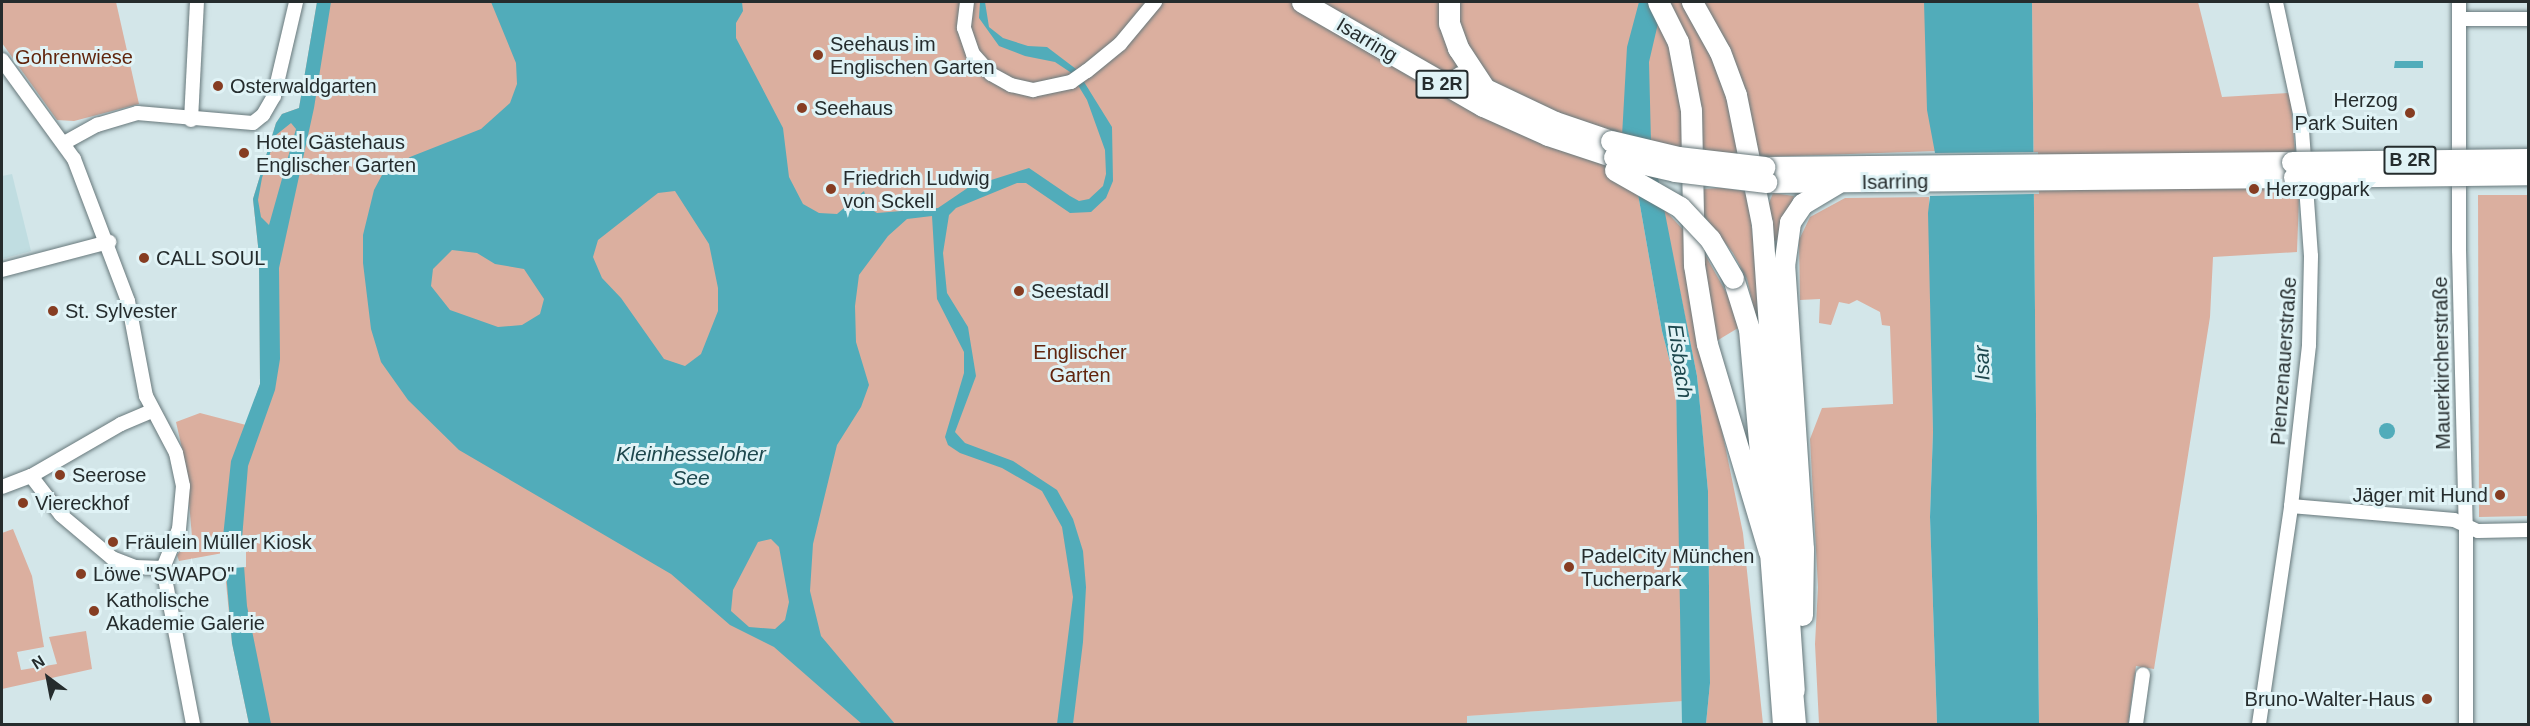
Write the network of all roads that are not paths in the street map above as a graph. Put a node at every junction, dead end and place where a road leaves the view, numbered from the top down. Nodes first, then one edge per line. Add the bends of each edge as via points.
1 (196, 2) edge
2 (296, 2) edge
3 (966, 2) edge
4 (1155, 2) edge
5 (1302, 2) edge
6 (1330, 2) edge
7 (1449, 2) edge
8 (1692, 2) edge
9 (2276, 2) edge
10 (2459, 2) edge
11 (1663, 9) edge
12 (2459, 19) junction
13 (2529, 19) edge
14 (2, 60) edge
15 (1488, 92) junction
16 (191, 120) junction
17 (64, 143) junction
18 (1614, 156) junction
19 (2529, 159) edge
20 (2293, 169) junction
21 (2529, 174) edge
22 (1847, 178) junction
23 (109, 242) junction
24 (2, 270) edge
25 (152, 411) junction
26 (31, 476) junction
27 (2, 487) edge
28 (2291, 506) junction
29 (2466, 527) junction
30 (2529, 530) edge
31 (1769, 552) junction
32 (163, 568) junction
33 (2143, 674) dead end
34 (1794, 690) junction
35 (193, 724) edge
36 (1782, 724) edge
37 (1797, 724) edge
38 (2136, 724) edge
39 (2259, 724) edge
40 (2466, 724) edge

1 - 16 street
2 - 16 street via 274,96 263,116 253,123
3 - 4 street via 964,28 971,51 992,74 1011,85 1033,90 1071,82 1087,71 1120,44
5 - 18 highway, Isarring / B 2R via 1483,106
6 - 15 highway, Isarring via 1424,59
7 - 15 highway via 1449,23 1458,48
8 - 34 highway via 1720,52 1736,94 1761,224
9 - 28 street, Pienzenauerstraße via 2301,118 2310,212 2309,345
10 - 12 street, Mauerkircherstraße
11 - 31 highway via 1685,69 1691,110 1694,265 1707,344
12 - 13 street
12 - 29 street, Mauerkircherstraße via 2459,250
14 - 17 street
15 - 18 highway, Isarring via 1555,122
16 - 17 street via 137,113 97,125
17 - 23 street via 84,177
18 - 22 highway, Isarring / B 2R, bridge via 1675,171
18 - 31 highway, bridge via 1680,207 1710,239 1733,278 1749,329
19 - 20 highway, Isarring / B 2R, bridge
20 - 21 highway, Isarring / B 2R, bridge
20 - 22 highway, Isarring / B 2R
22 - 34 highway via 1802,204 1790,222 1784,266 1803,549 1801,645
23 - 24 street
23 - 25 street via 128,301
25 - 26 street via 121,424
25 - 32 street via 176,453 183,486 179,530
26 - 27 street
26 - 32 street via 61,515 111,558 135,567
28 - 29 street via 2454,520
28 - 39 street, Pienzenauerstraße
29 - 30 street via 2478,531
29 - 40 street, Mauerkircherstraße
31 - 36 main road
32 - 35 street
33 - 38 street
34 - 37 main road

